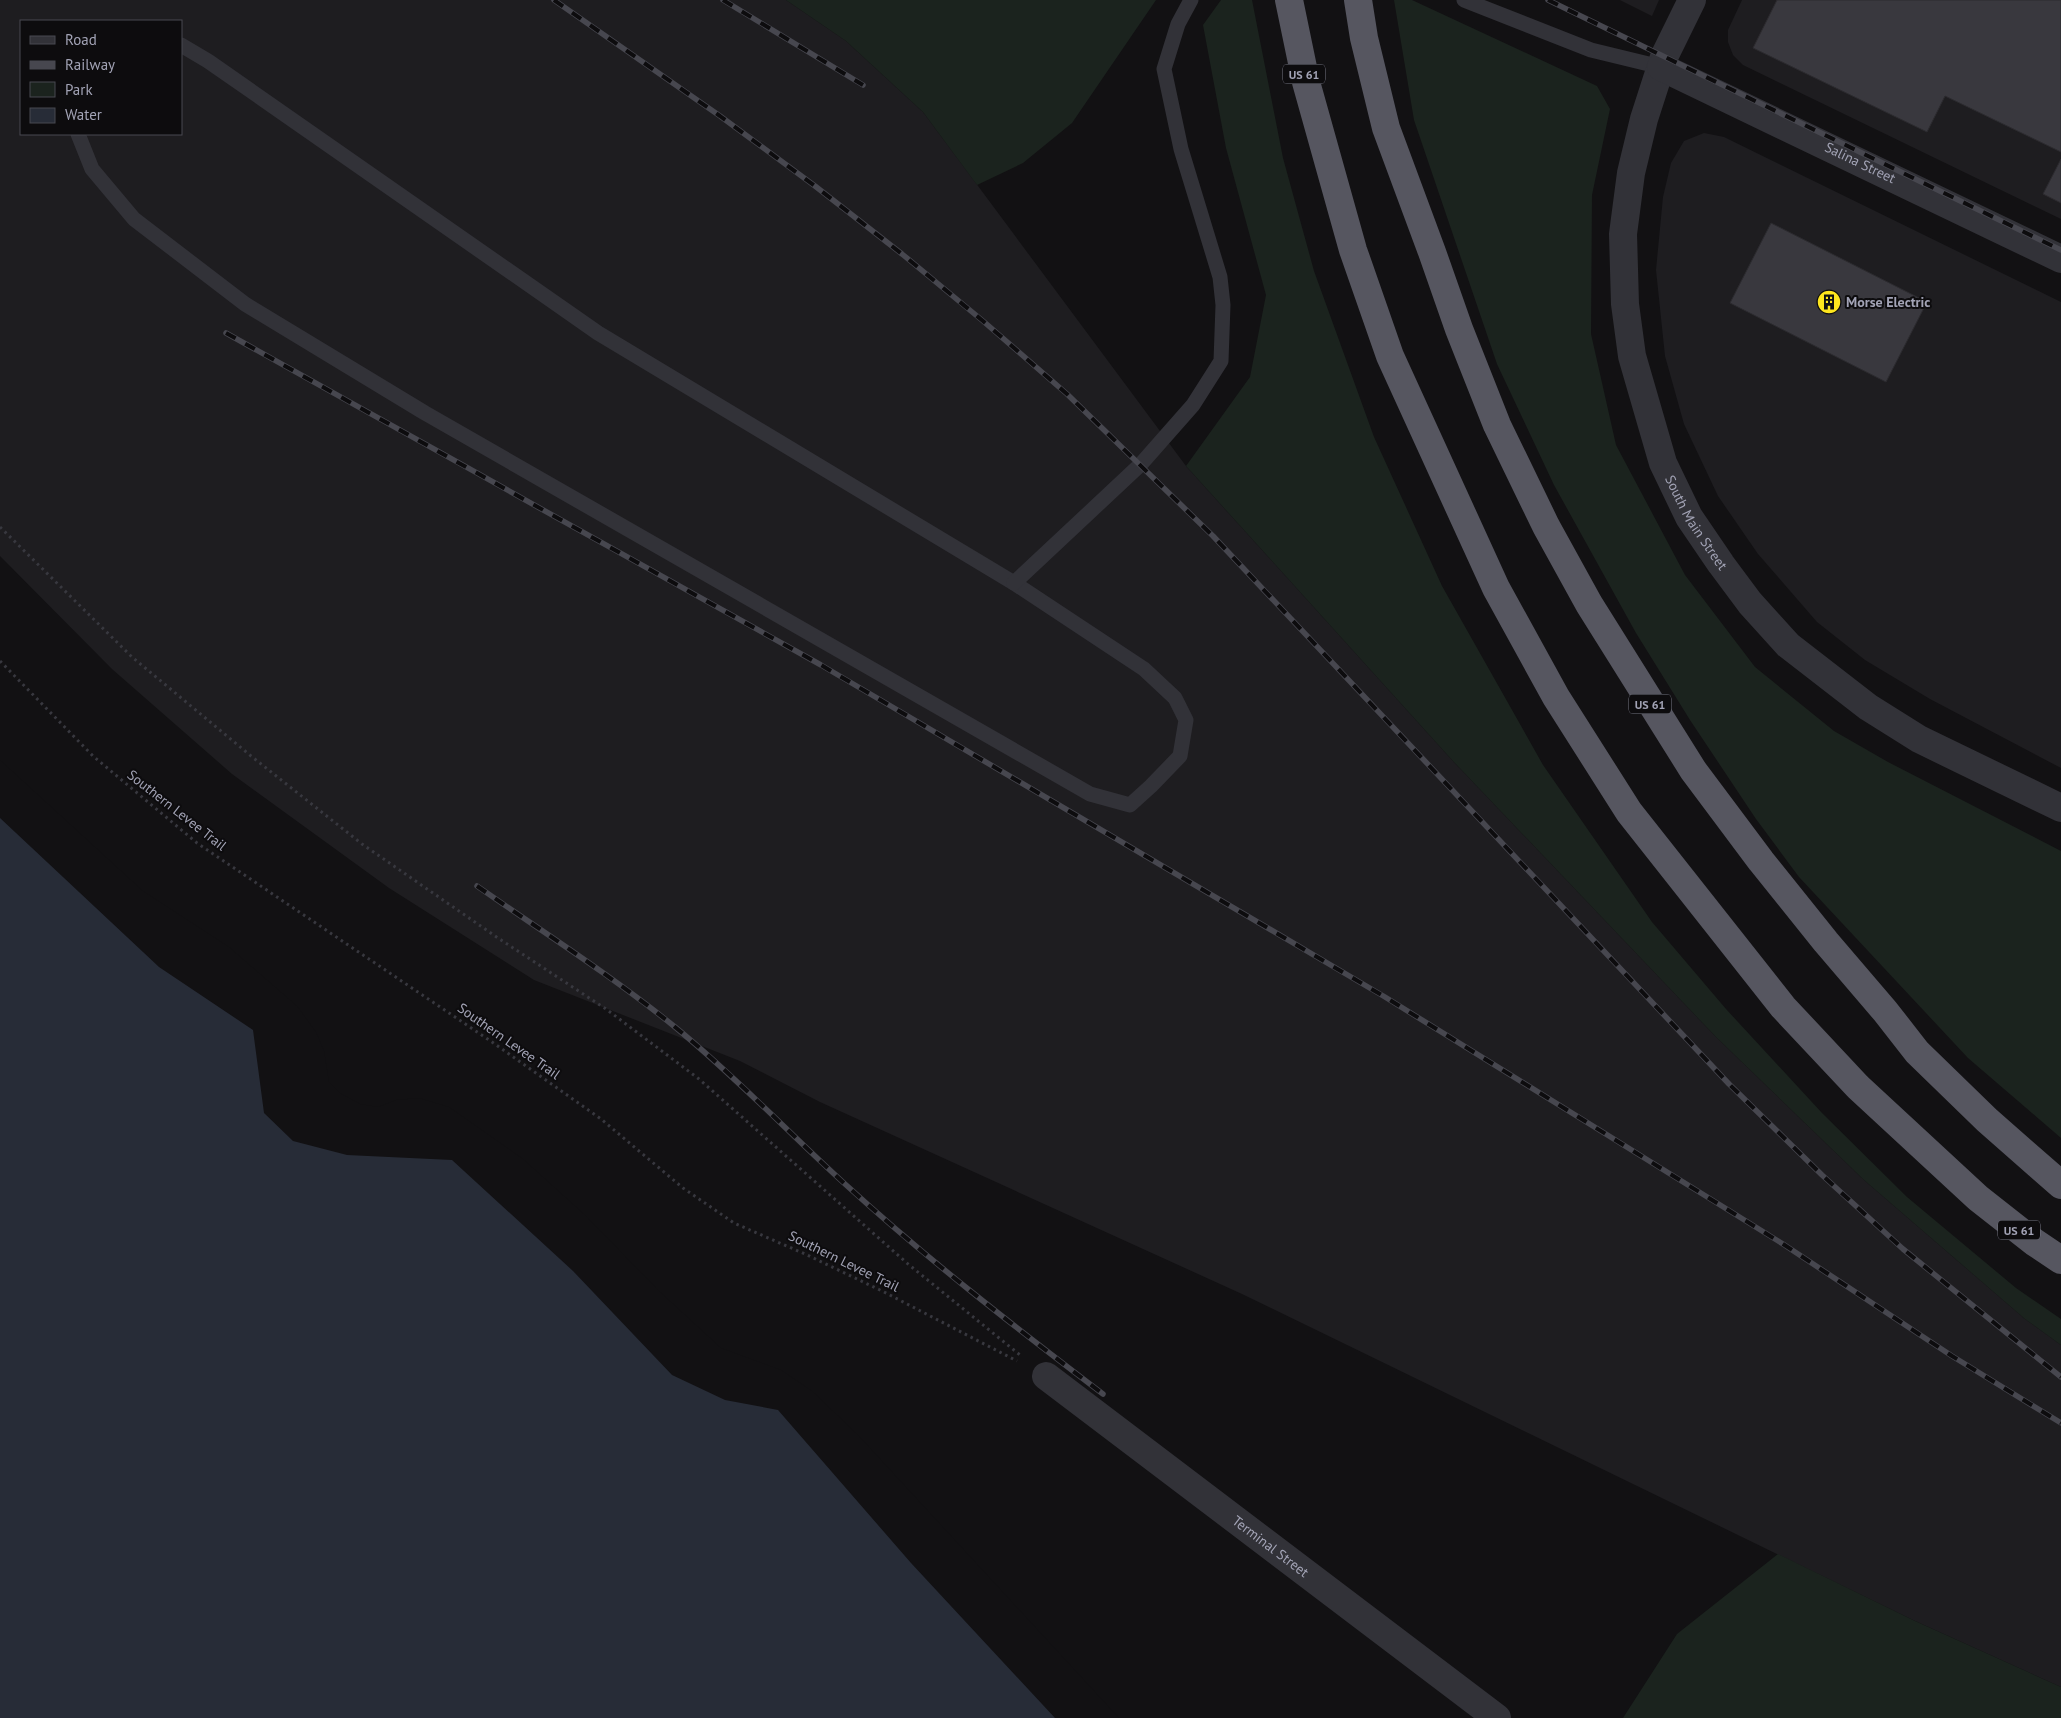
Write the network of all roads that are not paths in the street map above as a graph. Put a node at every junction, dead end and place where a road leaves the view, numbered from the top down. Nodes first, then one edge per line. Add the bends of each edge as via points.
1 (1192, 0) edge
2 (1289, 0) edge
3 (1358, 0) edge
4 (1464, 0) edge
5 (1692, 0) edge
6 (182, 46) edge
7 (1661, 67) junction
8 (78, 135) edge
9 (2061, 258) edge
10 (1014, 583) junction
11 (2061, 808) edge
12 (2061, 1185) edge
13 (2061, 1260) edge
14 (1046, 1376) road end
15 (1497, 1718) edge

1 - 10 lane via 1178,24 1164,68 1181,149 1220,276 1224,305 1221,362 1193,405 1141,464
2 - 13 highway, US 61 via 1306,82 1353,250 1390,356 1496,588 1556,697 1629,812 1783,1007 1858,1087 1978,1198
3 - 12 highway, US 61 via 1386,128 1459,329 1498,425 1546,526 1589,604 1693,770 1826,942 1917,1052 1986,1120
4 - 7 lane via 1591,50
5 - 7 street, South Main Street
6 - 10 lane via 598,333
7 - 9 street, Salina Street
7 - 11 street, South Main Street via 1631,174 1623,234 1625,304 1632,356 1645,404 1663,463 1689,517 1750,603 1788,645 1829,679 1919,739
8 - 10 lane via 92,169 134,220 245,304 424,413 1090,794 1130,805 1180,756 1186,720 1175,698 1144,669
14 - 15 street, Terminal Street

